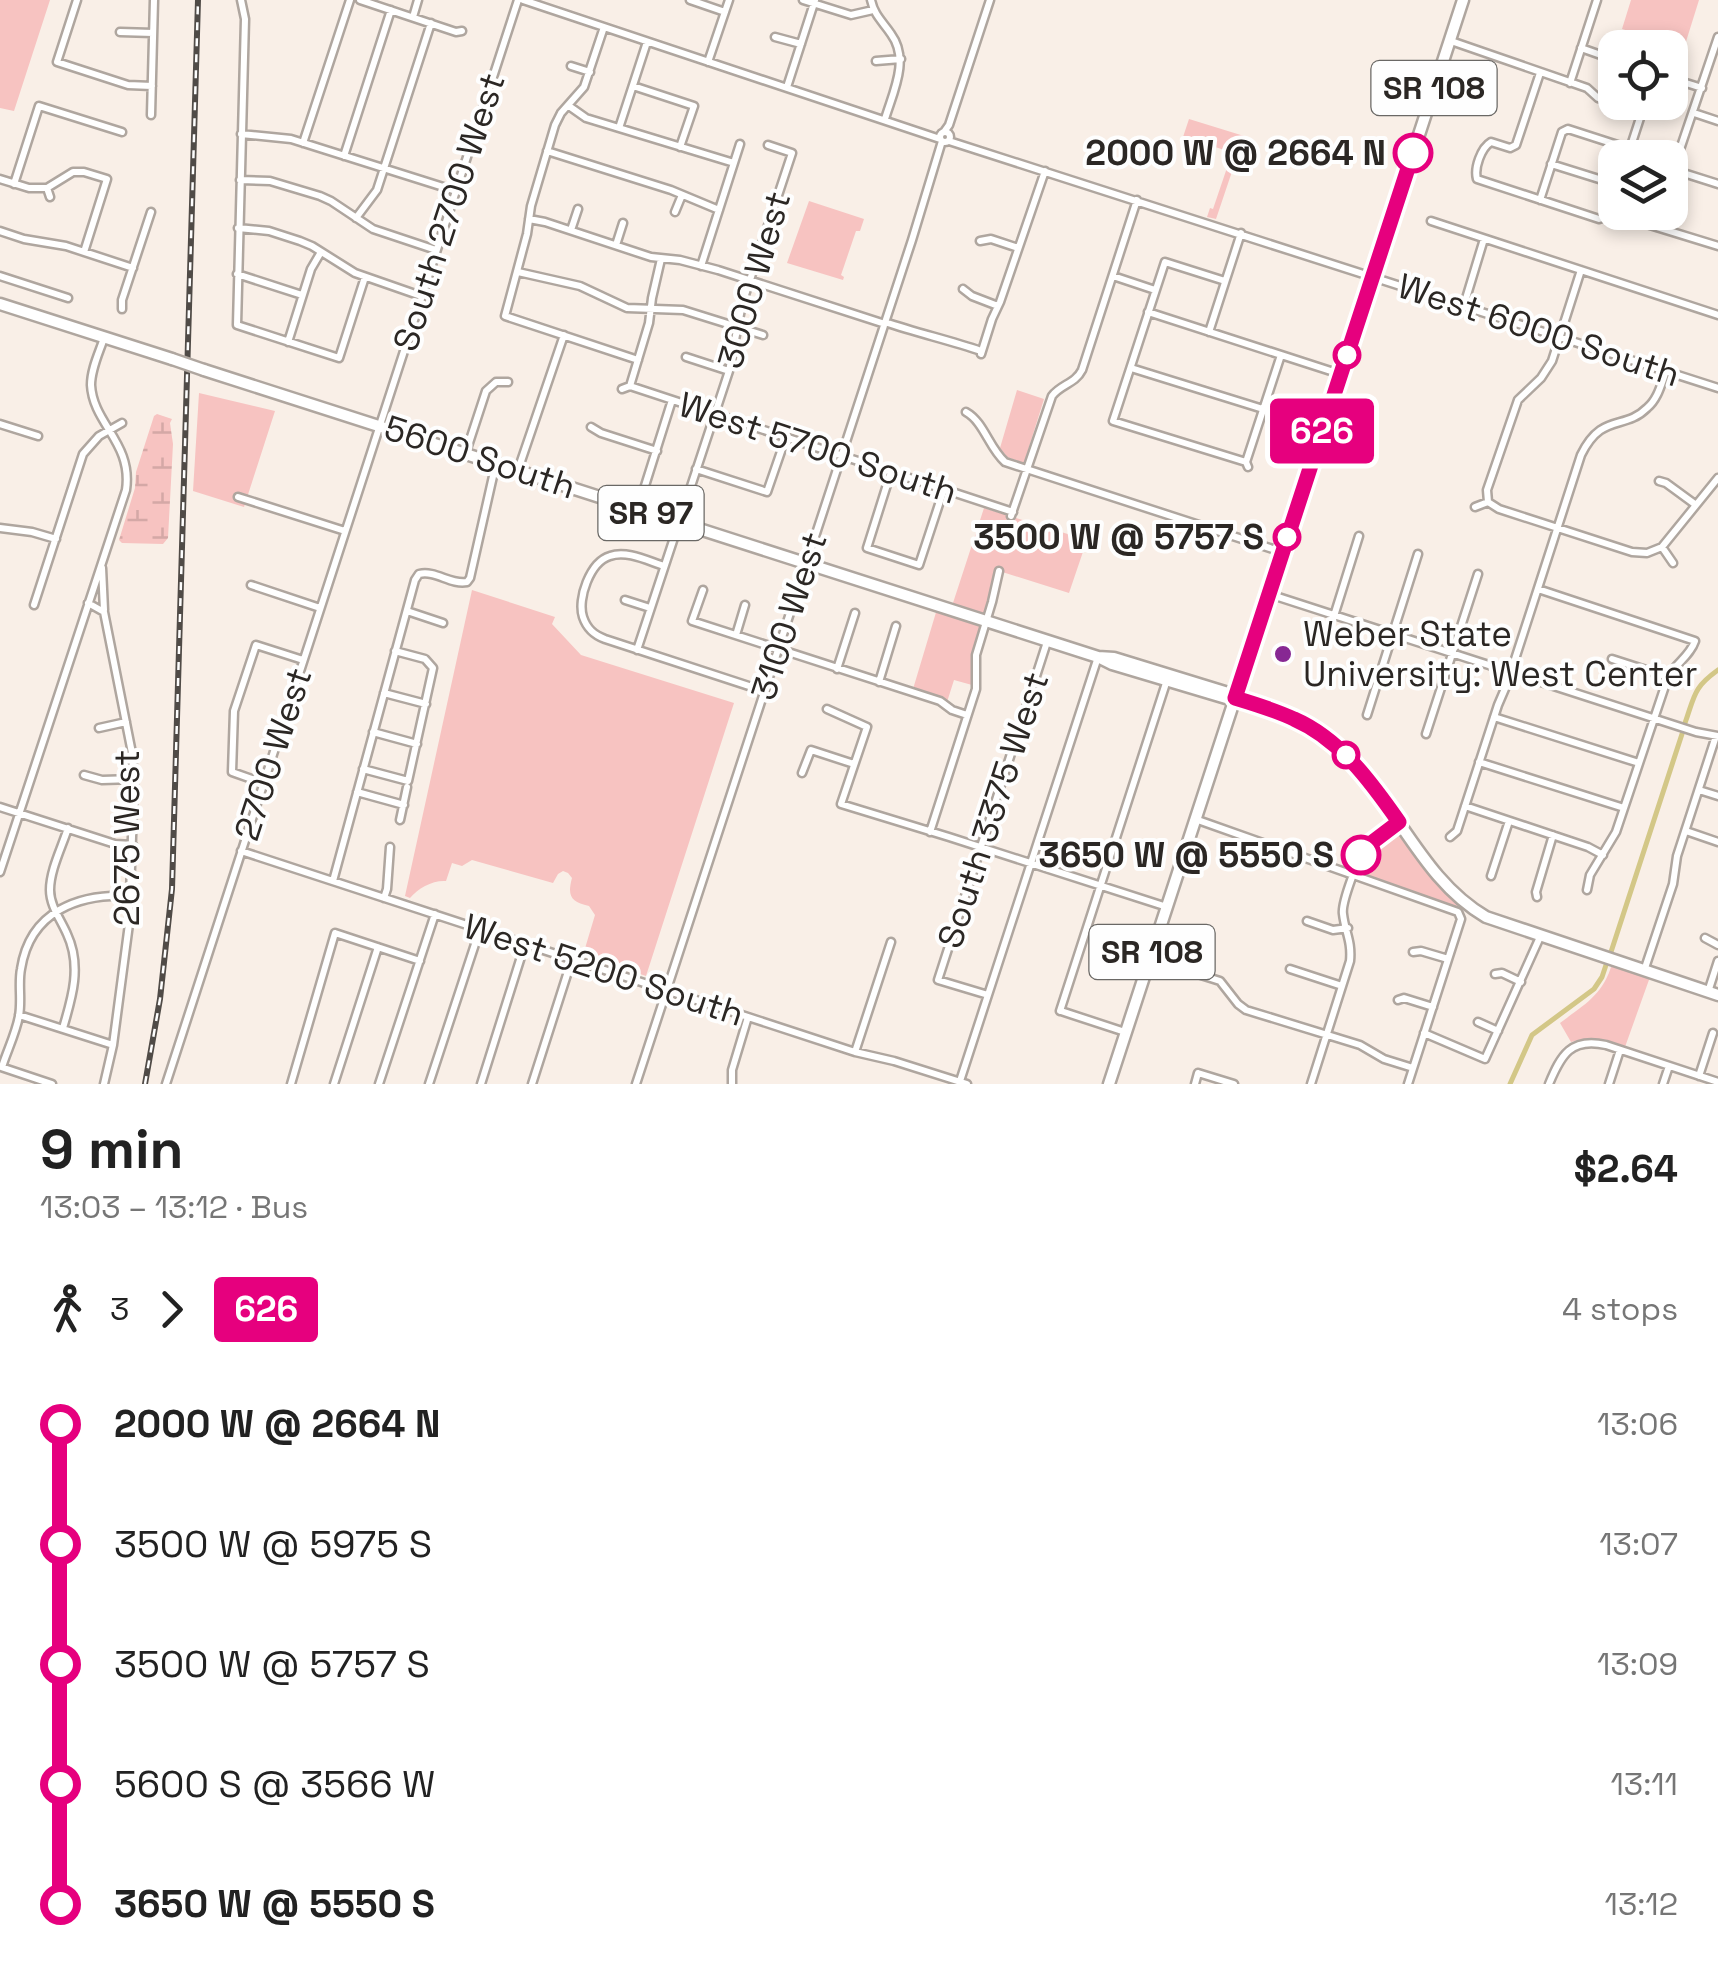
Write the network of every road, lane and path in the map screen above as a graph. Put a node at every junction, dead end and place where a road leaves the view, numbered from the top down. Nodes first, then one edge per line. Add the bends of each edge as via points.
1 (77, 0) edge
2 (154, 0) edge
3 (241, 0) edge
4 (350, 0) edge
5 (360, 0) edge
6 (418, 0) edge
7 (520, 0) edge
8 (690, 0) edge
9 (729, 0) edge
10 (802, 0) edge
11 (872, 0) edge
12 (990, 0) edge
13 (1463, 0) edge
14 (1597, 0) edge
15 (814, 2) edge
16 (391, 10) junction
17 (873, 10) junction
18 (725, 12) junction
19 (412, 17) junction
20 (431, 23) junction
21 (604, 27) junction
22 (462, 31) dead end
23 (120, 32) dead end
24 (153, 32) junction
25 (775, 37) dead end
26 (1718, 38) edge
27 (1450, 40) junction
28 (647, 42) junction
29 (800, 44) junction
30 (1581, 48) junction
31 (1598, 54) edge
32 (900, 59) junction
33 (876, 61) dead end
34 (708, 62) junction
35 (572, 66) dead end
36 (590, 72) junction
37 (1540, 73) junction
38 (1570, 83) junction
39 (1688, 84) edge
40 (152, 86) junction
41 (633, 86) junction
42 (787, 87) junction
43 (1702, 88) junction
44 (569, 106) junction
45 (1694, 113) junction
46 (151, 115) dead end
47 (884, 119) junction
48 (1718, 121) edge
49 (619, 128) junction
50 (122, 132) dead end
51 (241, 134) junction
52 (944, 137) junction
53 (1633, 140) edge
54 (1685, 140) edge
55 (1598, 141) edge
56 (304, 143) junction
57 (740, 144) dead end
58 (768, 145) dead end
59 (680, 147) junction
60 (547, 151) junction
61 (344, 156) junction
62 (734, 164) junction
63 (1552, 164) junction
64 (384, 168) junction
65 (1045, 170) junction
66 (1688, 174) edge
67 (0, 179) edge
68 (1598, 179) edge
69 (240, 180) junction
70 (14, 184) junction
71 (1718, 184) edge
72 (456, 192) junction
73 (682, 195) junction
74 (1138, 200) junction
75 (1540, 200) junction
76 (578, 208) dead end
77 (719, 210) junction
78 (151, 212) dead end
79 (674, 212) dead end
80 (356, 218) junction
81 (529, 219) junction
82 (1598, 219) edge
83 (1430, 221) dead end
84 (623, 223) dead end
85 (238, 228) junction
86 (571, 230) junction
87 (1668, 230) edge
88 (0, 231) edge
89 (1240, 233) junction
90 (1484, 239) junction
91 (980, 241) dead end
92 (616, 245) junction
93 (1718, 246) edge
94 (1018, 248) junction
95 (436, 250) junction
96 (84, 252) junction
97 (321, 252) junction
98 (661, 259) junction
99 (701, 266) junction
100 (132, 268) junction
101 (1581, 270) junction
102 (518, 272) junction
103 (237, 274) junction
104 (0, 276) edge
105 (1112, 276) junction
106 (1373, 276) junction
107 (365, 277) junction
108 (750, 280) junction
109 (1225, 281) junction
110 (964, 290) dead end
111 (1155, 290) junction
112 (303, 295) junction
113 (422, 296) junction
114 (68, 298) dead end
115 (0, 304) edge
116 (1464, 305) junction
117 (998, 306) junction
118 (122, 309) dead end
119 (651, 309) junction
120 (1148, 312) junction
121 (1718, 315) edge
122 (885, 323) junction
123 (737, 327) junction
124 (1209, 332) junction
125 (564, 335) junction
126 (763, 335) dead end
127 (1560, 336) junction
128 (104, 338) junction
129 (288, 342) junction
130 (1281, 355) junction
131 (686, 358) dead end
132 (638, 360) junction
133 (1130, 368) junction
134 (729, 371) junction
135 (1666, 371) junction
136 (1340, 374) junction
137 (508, 382) dead end
138 (1718, 388) edge
139 (672, 400) junction
140 (1264, 409) junction
141 (966, 412) dead end
142 (714, 414) junction
143 (122, 423) dead end
144 (0, 424) edge
145 (379, 424) junction
146 (591, 426) dead end
147 (110, 430) junction
148 (38, 436) dead end
149 (786, 437) junction
150 (466, 452) junction
151 (656, 452) junction
152 (842, 456) junction
153 (496, 462) junction
154 (696, 469) junction
155 (1027, 469) junction
156 (518, 470) junction
157 (891, 472) junction
158 (1718, 478) edge
159 (1659, 481) dead end
160 (944, 489) junction
161 (238, 497) dead end
162 (1488, 502) junction
163 (1696, 505) junction
164 (1475, 507) dead end
165 (638, 508) junction
166 (679, 522) junction
167 (0, 528) edge
168 (1558, 528) junction
169 (345, 531) junction
170 (1359, 536) dead end
171 (56, 539) junction
172 (1662, 547) junction
173 (1282, 552) junction
174 (1418, 554) dead end
175 (102, 562) junction
176 (806, 563) junction
177 (1673, 564) dead end
178 (664, 566) junction
179 (999, 571) dead end
180 (1478, 574) dead end
181 (250, 585) dead end
182 (702, 590) dead end
183 (1538, 590) junction
184 (1268, 594) junction
185 (625, 600) dead end
186 (88, 604) junction
187 (34, 605) dead end
188 (745, 605) dead end
189 (320, 608) junction
190 (650, 608) junction
191 (406, 611) junction
192 (104, 612) junction
193 (855, 613) dead end
194 (1334, 616) junction
195 (987, 621) junction
196 (443, 623) dead end
197 (896, 626) dead end
198 (1392, 634) junction
199 (736, 635) junction
200 (1048, 640) junction
201 (778, 648) junction
202 (637, 650) junction
203 (395, 651) junction
204 (1452, 654) junction
205 (1098, 656) junction
206 (1612, 659) dead end
207 (303, 660) junction
208 (837, 669) junction
209 (1511, 673) junction
210 (1668, 676) junction
211 (1167, 680) junction
212 (879, 682) junction
213 (764, 691) junction
214 (384, 693) junction
215 (1235, 698) junction
216 (426, 704) junction
217 (827, 708) dead end
218 (967, 715) junction
219 (1366, 715) dead end
220 (1494, 717) junction
221 (1654, 719) junction
222 (126, 722) junction
223 (99, 728) dead end
224 (374, 732) junction
225 (1426, 734) dead end
226 (1717, 736) edge
227 (417, 744) junction
228 (1479, 762) junction
229 (1639, 763) junction
230 (854, 764) junction
231 (364, 769) junction
232 (802, 773) dead end
233 (84, 776) dead end
234 (134, 779) junction
235 (264, 782) junction
236 (408, 784) junction
237 (1700, 790) junction
238 (357, 792) junction
239 (1718, 796) edge
240 (404, 804) junction
241 (1465, 806) junction
242 (0, 808) edge
243 (1624, 808) junction
244 (19, 814) junction
245 (1196, 819) junction
246 (400, 820) dead end
247 (1509, 821) junction
248 (1399, 822) junction
249 (68, 828) junction
250 (1686, 831) junction
251 (930, 832) junction
252 (1554, 835) junction
253 (1450, 837) dead end
254 (1718, 842) edge
255 (133, 845) junction
256 (390, 847) dead end
257 (980, 847) junction
258 (242, 851) junction
259 (1603, 855) junction
260 (1030, 863) junction
261 (0, 872) edge
262 (1354, 876) junction
263 (1491, 876) dead end
264 (333, 881) junction
265 (1101, 886) junction
266 (1587, 890) dead end
267 (131, 896) junction
268 (384, 898) junction
269 (1537, 898) dead end
270 (1167, 907) junction
271 (56, 912) junction
272 (436, 914) junction
273 (1307, 922) dead end
274 (1348, 928) junction
275 (480, 929) junction
276 (1540, 937) junction
277 (1704, 938) dead end
278 (891, 942) dead end
279 (525, 944) junction
280 (1718, 945) edge
281 (378, 947) junction
282 (1413, 952) dead end
283 (572, 959) junction
284 (1150, 959) junction
285 (1448, 959) junction
286 (420, 961) junction
287 (1718, 961) edge
288 (1290, 970) dead end
289 (1644, 971) junction
290 (1495, 974) dead end
291 (1522, 982) junction
292 (1342, 986) junction
293 (666, 990) junction
294 (1713, 994) edge
295 (988, 995) junction
296 (1398, 1000) dead end
297 (1433, 1008) junction
298 (20, 1015) junction
299 (748, 1017) junction
300 (1478, 1022) dead end
301 (62, 1028) junction
302 (1498, 1031) junction
303 (1126, 1032) junction
304 (1424, 1033) junction
305 (1713, 1033) dead end
306 (1326, 1035) junction
307 (113, 1044) junction
308 (1620, 1050) junction
309 (855, 1052) junction
310 (1668, 1066) junction
311 (1, 1067) edge
312 (1413, 1068) junction
313 (1699, 1076) junction
314 (1718, 1082) edge
315 (963, 1083) edge
316 (52, 1084) edge
317 (104, 1084) edge
318 (166, 1084) edge
319 (291, 1084) edge
320 (334, 1084) edge
321 (379, 1084) edge
322 (429, 1084) edge
323 (480, 1084) edge
324 (532, 1084) edge
325 (636, 1084) edge
326 (732, 1084) edge
327 (1109, 1084) edge
328 (1195, 1084) edge
329 (1234, 1084) edge
330 (1311, 1084) edge
331 (1408, 1084) edge
332 (1549, 1084) edge
333 (1608, 1084) edge
334 (1663, 1084) edge

1 - 40 street via 57,62
2 - 24 street
3 - 51 street
4 - 56 street
5 - 16 street
6 - 19 street
7 - 21 street, West 6000 South
7 - 72 street, South 2700 West
8 - 18 street
9 - 18 street
10 - 15 street
11 - 17 street
12 - 52 street, 3100 West
13 - 27 main road, SR 108
14 - 30 street
15 - 17 street via 851,15
15 - 29 street
16 - 19 street
16 - 61 street
17 - 32 street via 898,44
18 - 34 street
19 - 20 street
20 - 22 street
20 - 64 street
21 - 28 street, West 6000 South
21 - 36 street
23 - 24 street
24 - 40 street
25 - 29 street
26 - 43 street
27 - 37 street
27 - 106 main road, SR 108
28 - 34 street, West 6000 South
28 - 41 street
29 - 42 street
30 - 31 street
30 - 38 street
32 - 33 street
32 - 47 street
34 - 42 street, West 6000 South
35 - 36 street
36 - 44 street
37 - 38 street
37 - 75 street via 1516,145 1484,146 1475,172 1478,179
38 - 53 street via 1637,111
39 - 43 street
40 - 46 street
41 - 49 street
41 - 59 street via 694,106
42 - 47 street, West 6000 South
43 - 45 street
44 - 49 street
44 - 60 street via 557,119
45 - 48 street
45 - 54 street
47 - 52 street, West 6000 South
49 - 59 street
50 - 70 street via 39,106
51 - 56 street
51 - 69 street
52 - 65 street, West 6000 South
52 - 122 street, 3100 West
55 - 63 street via 1562,132
56 - 61 street
57 - 62 street
58 - 108 street, 3000 West via 792,153
59 - 62 street
60 - 73 street
60 - 81 street
61 - 64 street
62 - 77 street
63 - 68 street
63 - 75 street
64 - 72 street
64 - 80 street
65 - 74 street, West 6000 South
65 - 94 street
66 - 71 street
67 - 70 street
69 - 80 street via 320,196
69 - 85 street
70 - 96 street via 49,192 72,168 107,179
72 - 95 street, South 2700 West
73 - 77 street
73 - 79 street
74 - 89 street, West 6000 South
74 - 105 street
75 - 82 street
76 - 86 street
77 - 99 street
78 - 100 street
80 - 95 street
81 - 86 street
81 - 102 street
83 - 90 street
84 - 92 street
85 - 97 street via 270,231
85 - 103 street
86 - 92 street
87 - 93 street
88 - 96 street
89 - 106 street, West 6000 South
89 - 109 street
90 - 101 street
90 - 116 street
91 - 94 street
92 - 98 street
94 - 117 street
95 - 113 street, South 2700 West
96 - 100 street
97 - 107 street
97 - 112 street
98 - 99 street
98 - 119 street
99 - 108 street
100 - 118 street
101 - 121 street
101 - 127 street
102 - 119 street via 580,286 627,308
102 - 125 street via 505,316
103 - 112 street
103 - 129 street via 237,326
104 - 114 street
105 - 111 street
105 - 155 street via 1082,370 1052,396
106 - 116 street, West 6000 South
106 - 136 main road, SR 108
107 - 113 street
107 - 129 street via 339,358
108 - 122 street
108 - 123 street, 3000 West
109 - 111 street via 1165,262
109 - 124 street
110 - 117 street
111 - 120 street
112 - 129 street
113 - 145 street, South 2700 West
115 - 128 main road, SR 97
116 - 127 street, West 6000 South
117 - 122 street via 981,352
119 - 123 street via 684,310
119 - 132 street
120 - 124 street
120 - 133 street
122 - 152 street, 3100 West
123 - 126 street
123 - 134 street, 3000 West
124 - 130 street
125 - 132 street
125 - 156 street
127 - 135 street, West 6000 South
127 - 162 street via 1547,370 1513,410
128 - 145 main road, 5600 South / SR 97, bridge
128 - 147 street via 92,390
130 - 136 street
130 - 140 street
131 - 134 street
132 - 139 street, West 5700 South via 626,387
133 - 140 street
133 - 140 street via 1113,421 1247,464
134 - 142 street, 3000 West
135 - 138 street, West 6000 South
135 - 168 street via 1644,412 1601,429 1586,445
136 - 173 main road, SR 108
137 - 150 street via 486,392
139 - 142 street, West 5700 South
139 - 151 street
141 - 155 street, West 5700 South via 1001,460
142 - 149 street, West 5700 South
142 - 154 street, 3000 West
143 - 147 street
144 - 148 street
145 - 150 main road, 5600 South / SR 97
145 - 169 street, 2700 West
146 - 151 street
147 - 171 street via 83,454
147 - 175 street via 128,479
149 - 152 street, West 5700 South
149 - 154 street via 767,492
150 - 153 main road, 5600 South / SR 97
151 - 165 street
152 - 157 street, West 5700 South
152 - 176 street, 3100 West
153 - 156 main road, 5600 South / SR 97
153 - 191 street via 470,578 460,584 419,574
154 - 166 street, 3000 West
155 - 160 street, West 5700 South via 1012,514
155 - 173 street, West 5700 South
156 - 165 main road, 5600 South / SR 97
157 - 160 street, West 5700 South
157 - 160 street via 867,548 919,565
158 - 163 street
159 - 163 street
161 - 169 street
162 - 164 street
162 - 168 street
163 - 172 street
165 - 166 main road, 5600 South / SR 97
166 - 176 main road, 5600 South / SR 97
166 - 178 street, 3000 West
167 - 171 street
168 - 172 street via 1632,552
168 - 183 street
169 - 189 street, 2700 West
170 - 194 street
171 - 187 street
172 - 177 street
173 - 184 main road, SR 108
174 - 198 street
175 - 186 street
175 - 192 street, 2675 West
176 - 195 main road, 5600 South / SR 97
176 - 201 street, 3100 West
178 - 190 street, 3000 West
178 - 202 street via 610,556 590,576 584,621 597,636
179 - 195 street
180 - 204 street
181 - 189 street
182 - 199 street via 692,621
183 - 209 street
183 - 210 street via 1695,641
184 - 194 street
184 - 215 main road, SR 108
185 - 190 street
186 - 192 street
186 - 244 street
188 - 199 street
189 - 207 street, 2700 West
190 - 202 street, 3000 West
191 - 196 street
191 - 203 street
192 - 222 street, 2675 West
193 - 208 street
194 - 198 street
195 - 200 main road, 5600 South / SR 97
195 - 218 street
197 - 212 street
198 - 204 street
198 - 219 street
199 - 201 street
200 - 205 main road, 5600 South / SR 97
200 - 257 street, South 3375 West
201 - 208 street
201 - 213 street, 3100 West
202 - 213 street
203 - 214 street
203 - 216 street via 433,668
204 - 209 street
204 - 225 street
205 - 211 main road, 5600 South / SR 97
205 - 215 main road, 5600 South / SR 97
205 - 260 street
206 - 210 street
207 - 235 street, 2700 West
207 - 235 street via 256,645 234,711 232,772
208 - 212 street
209 - 220 street
209 - 221 street
210 - 221 street
211 - 215 main road, 5600 South / SR 97
211 - 265 street
212 - 218 street
213 - 293 street, 3100 West
214 - 216 street
214 - 224 street
215 - 245 main road, SR 108
215 - 248 main road, SR 97 via 1294,718 1323,737 1360,770
216 - 227 street
217 - 230 street via 866,727
218 - 251 street
220 - 228 street
220 - 229 street
221 - 226 street
221 - 229 street
222 - 223 street
222 - 234 street, 2675 West
224 - 227 street
224 - 231 street
226 - 237 street
227 - 236 street
228 - 241 street
228 - 243 street
229 - 243 street
230 - 232 street via 812,750
230 - 251 street via 841,804
231 - 236 street
231 - 238 street
233 - 234 street
234 - 255 street, 2675 West
235 - 258 street, 2700 West
236 - 240 street
237 - 239 street
237 - 250 street
238 - 240 street
238 - 264 street
240 - 246 street
241 - 247 street
241 - 253 street
242 - 244 street
243 - 259 street
244 - 249 street
244 - 261 street
245 - 262 street
245 - 270 main road, SR 108
247 - 252 street
247 - 263 street
248 - 262 street via 1366,847
248 - 276 main road, SR 97 via 1454,895 1486,918
249 - 255 street
249 - 271 street via 49,885
250 - 254 street
250 - 289 street
251 - 257 street
252 - 259 street
252 - 269 street
255 - 267 street, 2675 West
256 - 268 street
257 - 260 street
257 - 295 street, South 3375 West via 938,980
258 - 264 street, West 5200 South
258 - 318 street, 2700 West
259 - 266 street
260 - 265 street
260 - 295 street
262 - 274 street via 1343,904
262 - 285 street via 1458,912 1462,920
264 - 268 street, West 5200 South
265 - 270 street
265 - 303 street via 1058,1012
267 - 271 street via 90,897
267 - 307 street, 2675 West
268 - 272 street, West 5200 South
270 - 284 main road, SR 108
271 - 298 street via 30,938 20,971
271 - 301 street via 75,965
272 - 275 street, West 5200 South
272 - 286 street
273 - 274 street
274 - 292 street via 1351,950
275 - 279 street, West 5200 South
275 - 322 street
276 - 289 main road, SR 97
276 - 291 street
277 - 280 street
278 - 309 street
279 - 283 street, West 5200 South
279 - 323 street
281 - 286 street
281 - 319 street via 334,933
281 - 320 street
282 - 285 street
283 - 293 street, West 5200 South
283 - 324 street
284 - 303 main road, SR 108
284 - 306 street via 1220,981 1246,1010
285 - 297 street
286 - 321 street
287 - 294 street
288 - 292 street
289 - 294 main road, SR 97
290 - 291 street
291 - 302 street
292 - 306 street
293 - 299 street, West 5200 South
293 - 325 street, 3100 West
295 - 315 street
296 - 297 street
297 - 304 street
298 - 301 street
298 - 311 street
299 - 309 street, West 5200 South
299 - 326 street
300 - 302 street
301 - 307 street
302 - 304 street via 1485,1059
303 - 327 main road, SR 108
304 - 312 street
305 - 313 street
306 - 312 street
306 - 330 street
307 - 317 street, 2675 West
308 - 310 street
308 - 332 street via 1580,1044 1562,1057
308 - 333 street
309 - 315 street, West 5200 South
310 - 313 street
310 - 334 street
311 - 316 street
312 - 331 street
313 - 314 street
328 - 329 street via 1198,1072

